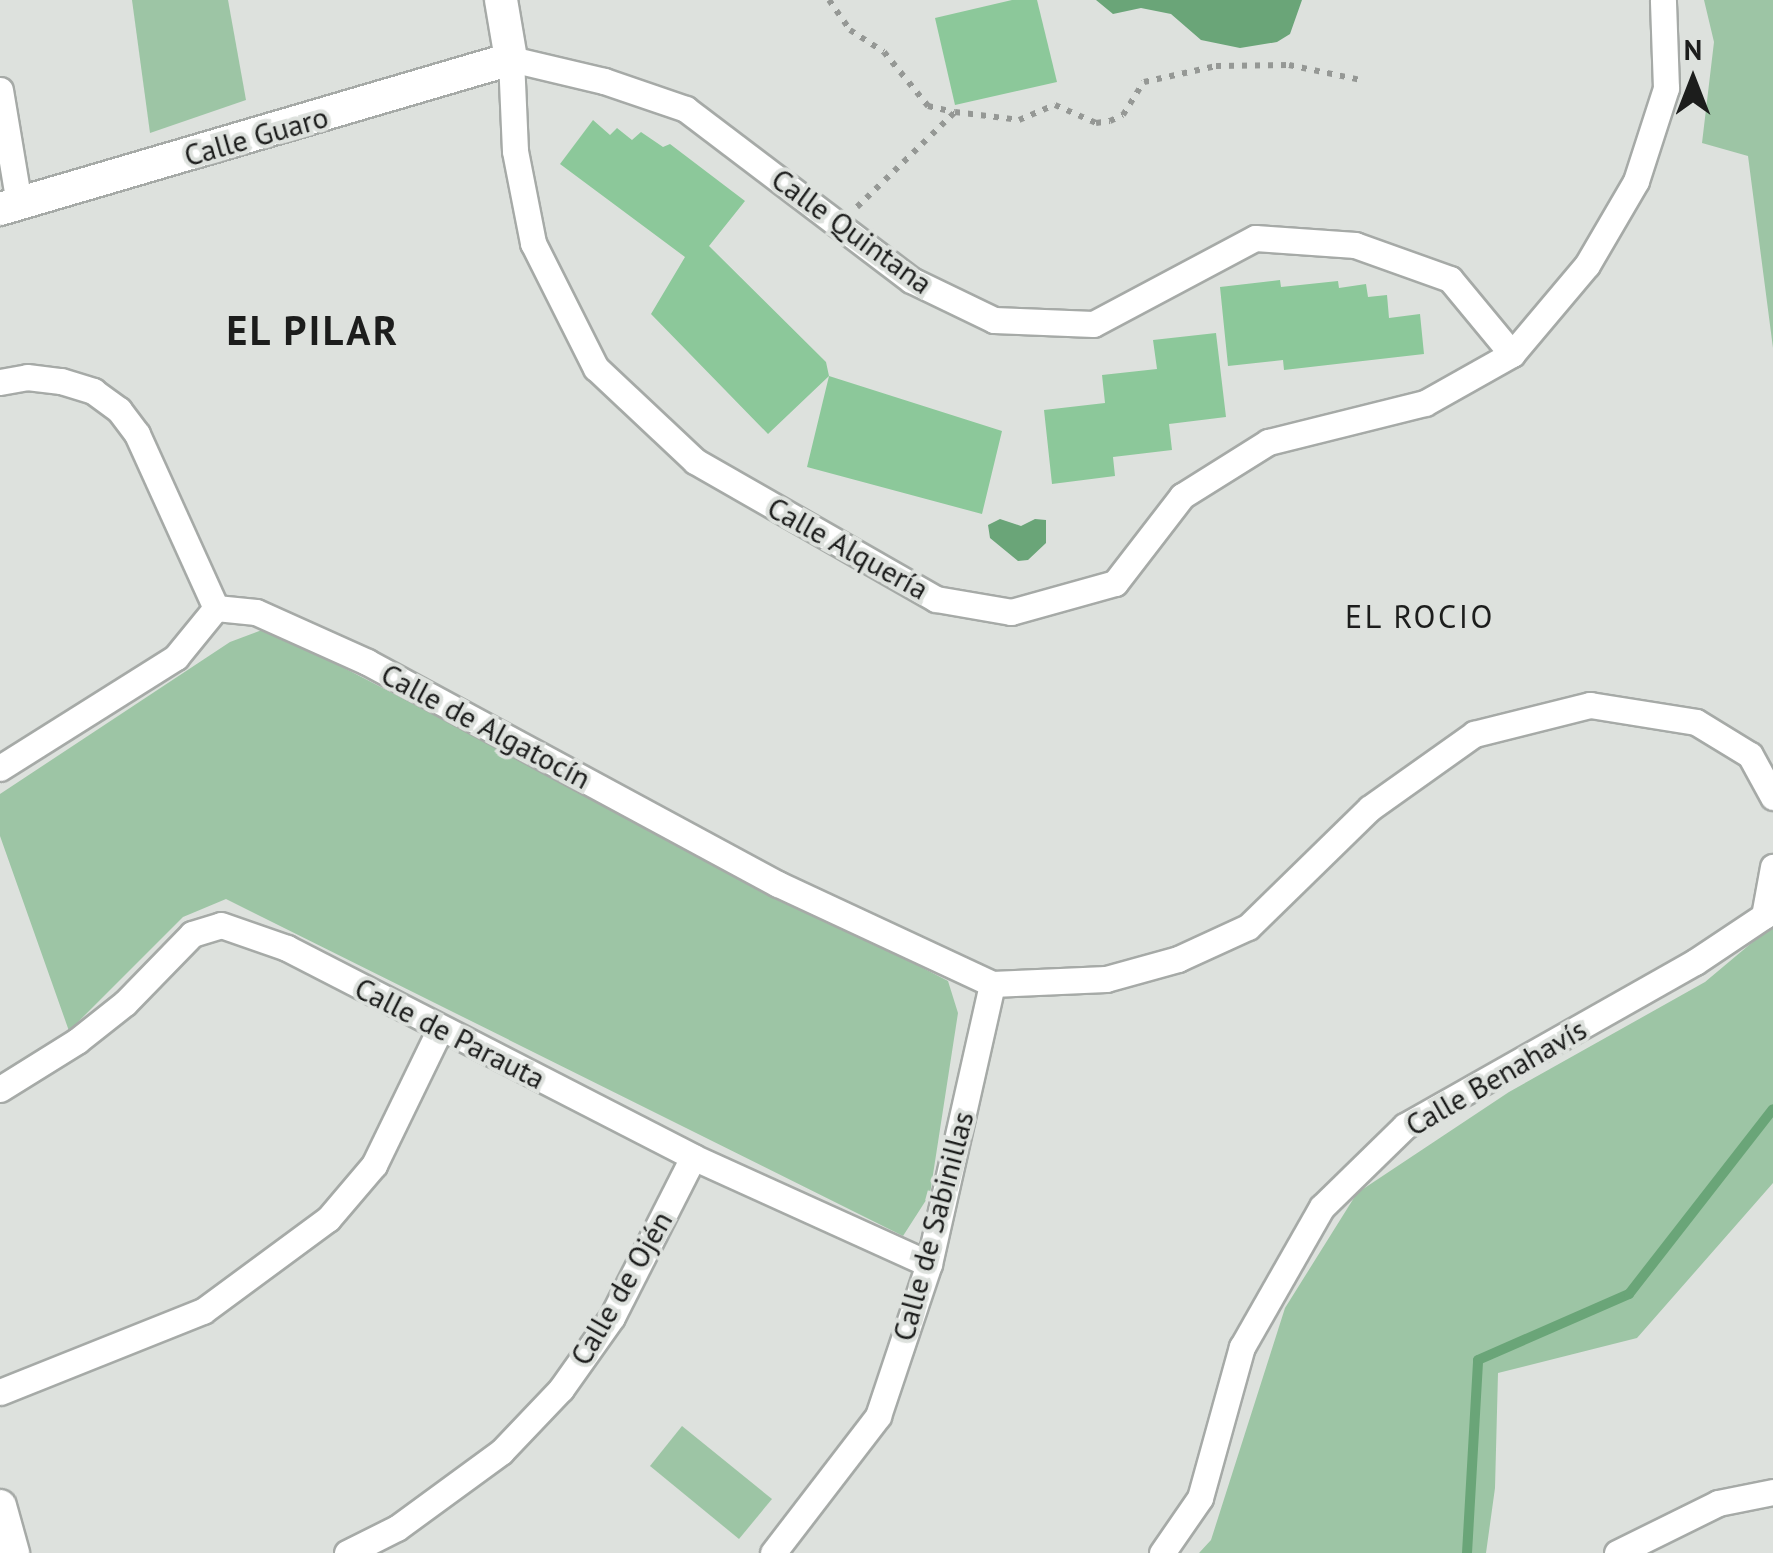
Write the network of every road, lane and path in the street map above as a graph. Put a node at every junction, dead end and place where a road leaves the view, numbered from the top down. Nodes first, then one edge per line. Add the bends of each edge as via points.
1 (502, 0) edge
2 (829, 0) edge
3 (1663, 0) edge
4 (511, 59) junction
5 (1361, 80) dead end
6 (0, 90) edge
7 (955, 112) junction
8 (10, 206) edge
9 (840, 226) junction
10 (1512, 354) junction
11 (0, 382) edge
12 (216, 608) junction
13 (0, 768) edge
14 (1773, 796) edge
15 (1773, 867) edge
16 (992, 984) junction
17 (440, 1030) junction
18 (0, 1089) edge
19 (693, 1157) junction
20 (929, 1264) junction
21 (0, 1392) edge
22 (1773, 1492) edge
23 (0, 1506) edge
24 (13, 1553) edge
25 (347, 1553) edge
26 (773, 1553) edge
27 (1162, 1553) edge
28 (1618, 1553) edge

1 - 4 street, Calle Alquería
2 - 7 path via 850,30 884,52 928,106
3 - 10 street via 1666,88 1636,181 1587,265
4 - 8 street, Calle Guaro
4 - 9 street, Calle Quintana via 686,108
4 - 10 street, Calle Alquería via 515,151 533,243 596,368 695,461 936,599 1011,612 1115,583 1182,496 1268,442 1425,403
5 - 7 path via 1289,65 1216,66 1144,82 1123,114 1110,121 1096,123 1055,105 1019,120
6 - 8 street
7 - 9 path
9 - 10 street, Calle Quintana via 911,280 994,320 1093,324 1255,238 1354,246 1450,280
11 - 12 street via 61,381 93,391 119,410 137,434
12 - 13 street via 176,657
12 - 16 street, Calle de Algatocín via 274,617 367,662 778,884
14 - 16 street via 1750,755 1696,722 1590,705 1474,734 1370,808 1248,926 1178,960 1106,978
15 - 27 street, Calle Benahavís via 1764,916 1610,1012 1405,1126 1322,1207 1242,1347 1200,1498
16 - 20 street, Calle de Sabinillas
17 - 18 street, Calle de Parauta via 287,948 221,926 192,934 78,1041
17 - 19 street, Calle de Parauta
17 - 21 street via 374,1165 328,1220 203,1311
19 - 20 street, Calle de Parauta
19 - 25 street, Calle de Ojén via 612,1317 561,1389 500,1452 397,1528
20 - 26 street, Calle de Sabinillas via 878,1416
22 - 28 street via 1718,1503
23 - 24 street

